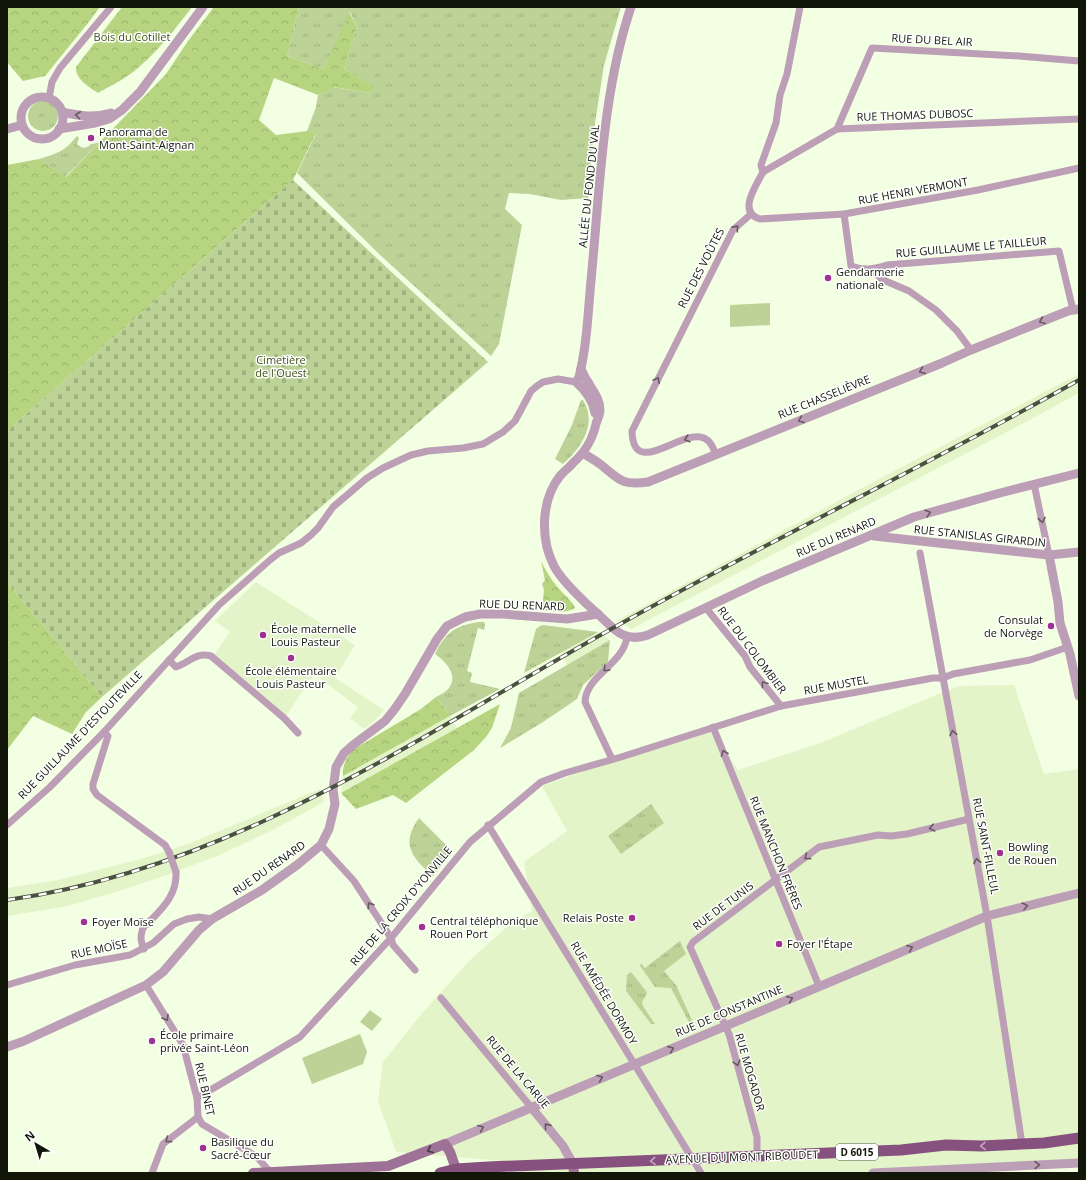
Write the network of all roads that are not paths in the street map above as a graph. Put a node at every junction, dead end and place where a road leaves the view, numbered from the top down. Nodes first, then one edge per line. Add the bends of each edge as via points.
1 (111, 7) edge
2 (203, 7) edge
3 (632, 7) edge
4 (800, 7) edge
5 (1079, 61) edge
6 (49, 98) junction
7 (122, 110) junction
8 (62, 112) junction
9 (1079, 119) edge
10 (22, 125) junction
11 (7, 129) edge
12 (59, 129) junction
13 (837, 129) junction
14 (1079, 168) edge
15 (763, 172) junction
16 (751, 214) junction
17 (844, 214) junction
18 (873, 270) junction
19 (1076, 310) edge
20 (971, 350) junction
21 (581, 369) junction
22 (576, 382) junction
23 (596, 425) junction
24 (583, 453) junction
25 (716, 455) junction
26 (1079, 473) edge
27 (1034, 484) junction
28 (892, 527) junction
29 (872, 536) junction
30 (902, 539) junction
31 (1079, 552) edge
32 (920, 553) dead end
33 (1049, 555) junction
34 (706, 608) junction
35 (598, 614) junction
36 (627, 637) junction
37 (1068, 647) junction
38 (169, 660) junction
39 (943, 678) junction
40 (1079, 694) edge
41 (781, 706) junction
42 (713, 727) junction
43 (104, 732) junction
44 (298, 733) dead end
45 (612, 759) junction
46 (970, 819) junction
47 (7, 825) edge
48 (488, 825) junction
49 (321, 845) junction
50 (775, 881) junction
51 (1079, 893) edge
52 (987, 916) junction
53 (212, 919) junction
54 (391, 938) junction
55 (144, 949) junction
56 (692, 952) joint
57 (415, 970) dead end
58 (7, 985) edge
59 (146, 985) junction
60 (819, 986) junction
61 (441, 998) dead end
62 (725, 1026) junction
63 (7, 1047) edge
64 (635, 1064) junction
65 (196, 1098) junction
66 (531, 1107) junction
67 (198, 1117) junction
68 (1079, 1138) edge
69 (445, 1144) junction
70 (1022, 1144) junction
71 (757, 1156) junction
72 (692, 1159) junction
73 (1079, 1164) edge
74 (456, 1169) junction
75 (573, 1169) edge
76 (948, 1171) edge
77 (270, 1172) junction
78 (152, 1173) edge
79 (253, 1173) edge
80 (440, 1173) edge
81 (701, 1173) edge
82 (873, 1173) edge

1 - 6 street via 60,68 52,82
2 - 7 street via 140,92
3 - 21 street, ALLÉE DU FOND DU VAL via 619,53 610,103
4 - 15 street via 776,122 761,165
5 - 13 street, RUE DU BEL AIR via 872,48
6 - 8 street
6 - 10 street via 37,97 26,104 21,114
7 -> 8 street via 92,116
7 - 12 street via 109,119
8 - 12 street
9 - 13 street, RUE THOMAS DUBOSC
10 - 11 street
10 - 12 street via 28,134 40,139 49,137
13 - 15 street, RUE THOMAS DUBOSC
14 - 17 street, RUE HENRI VERMONT via 978,190
15 - 16 street via 748,209
16 - 17 street, RUE HENRI VERMONT via 760,219
25 -> 16 street, RUE DES VOÛTES via 708,440 695,436 659,450 643,453 633,443 632,431 733,230
17 - 18 street via 851,266
18 - 19 street, RUE GUILLAUME LE TAILLEUR via 887,265 1059,251
18 - 20 street via 880,279 909,291 936,310
19 -> 20 street, RUE CHASSELIÈVRE
20 -> 25 street, RUE CHASSELIÈVRE
21 - 22 street, ALLÉE DU FOND DU VAL
21 - 23 street via 598,399 600,410
22 - 23 street via 592,403
22 - 38 street, RUE GUILLAUME D'ESTOUTEVILLE via 558,379 542,382 531,391 515,421 483,444 411,455 367,478 333,507 318,528 301,544 279,553 219,605
23 - 24 street
24 - 25 street, RUE CHASSELIÈVRE via 618,479 636,484 648,482
24 - 35 street via 552,488 545,518 545,533 554,566
26 - 27 street, RUE DU RENARD
28 -> 27 street, RUE DU RENARD via 914,517
27 -> 33 street
28 - 29 street, RUE DU RENARD
28 - 30 street, RUE STANISLAS GIRARDIN
29 - 30 street, RUE STANISLAS GIRARDIN
29 - 34 street, RUE DU RENARD via 762,581
30 - 33 street, RUE STANISLAS GIRARDIN
31 - 33 street, RUE STANISLAS GIRARDIN
32 - 39 street, RUE SAINT-FILLEUL
33 - 37 street via 1060,623
34 - 36 street, RUE DU RENARD via 640,638
41 -> 34 street, RUE DU COLOMBIER
35 - 36 street via 613,629
35 - 49 street, RUE DU RENARD via 567,619 480,614 465,617 447,626 439,634 394,710 385,721 344,753 336,767 333,790 335,804 329,829
36 -> 45 street via 622,652 590,686 585,702
37 - 39 street, RUE MUSTEL via 1030,660
37 - 40 street
38 - 43 street, RUE GUILLAUME D'ESTOUTEVILLE
38 - 44 street via 176,667 196,656 211,656
39 - 41 street, RUE MUSTEL
46 -> 39 street, RUE SAINT-FILLEUL
41 - 42 street, RUE MUSTEL
42 - 45 street, RUE MUSTEL
50 -> 42 street, RUE MANCHON FRÈRES
43 - 47 street, RUE GUILLAUME D'ESTOUTEVILLE via 50,787
43 - 55 street, bridge via 108,736 93,789 97,795 165,845 176,872 172,896 142,929 140,940
45 - 48 street, RUE DE LA CROIX D'YONVILLE via 541,782
46 -> 50 street, RUE DE TUNIS via 899,835 878,835 819,847
52 -> 46 street, RUE SAINT-FILLEUL
48 - 54 street, RUE DE LA CROIX D'YONVILLE via 461,851
48 - 64 street, RUE AMÉDÉE DORMOY
49 - 53 street, RUE DU RENARD via 262,890
54 -> 49 street via 354,881
50 - 56 street, RUE DE TUNIS via 693,942 690,947
50 - 60 street, RUE MANCHON FRÈRES
52 -> 51 street, RUE DE CONSTANTINE
60 -> 52 street, RUE DE CONSTANTINE
52 - 70 street, RUE SAINT-FILLEUL
53 - 55 street, RUE MOÏSE via 199,917 174,924
53 - 59 street, RUE DU RENARD via 199,930 163,972
54 - 57 street via 393,945
54 - 65 street, RUE DE LA CROIX D'YONVILLE via 300,1037
55 - 58 street, RUE MOÏSE via 130,955 75,965
56 - 62 street, RUE MOGADOR
59 - 63 street, RUE DU RENARD
59 -> 65 street, RUE BINET via 183,1046
62 -> 60 street, RUE DE CONSTANTINE
61 - 66 street, RUE DE LA CARUE
64 -> 62 street, RUE DE CONSTANTINE
62 -> 71 street, RUE MOGADOR via 757,1136
66 -> 64 street, RUE DE CONSTANTINE
64 - 72 street, RUE AMÉDÉE DORMOY
65 - 67 street, RUE BINET
69 -> 66 street, RUE DE CONSTANTINE
75 -> 66 street, RUE DE LA CARUE via 562,1146
67 - 77 street, RUE BINET via 202,1124 257,1157
67 -> 78 street via 162,1144
68 - 70 main road, AVENUE DU MONT RIBOUDET / D 6015
69 - 74 main road
69 -> 77 main road, RUE DE CONSTANTINE via 392,1166
70 -> 71 main road, AVENUE DU MONT RIBOUDET / D 6015 via 946,1145 901,1150
71 - 72 main road, AVENUE DU MONT RIBOUDET / D 6015
72 -> 75 main road, AVENUE DU MONT RIBOUDET / D 6015
72 - 81 street, RUE AMÉDÉE DORMOY
76 -> 73 street, D 6015
74 - 75 main road, AVENUE DU MONT RIBOUDET / D 6015
74 - 80 main road, AVENUE DU MONT RIBOUDET / D 6015
76 - 82 street, D 6015
77 - 79 main road, RUE DE CONSTANTINE

